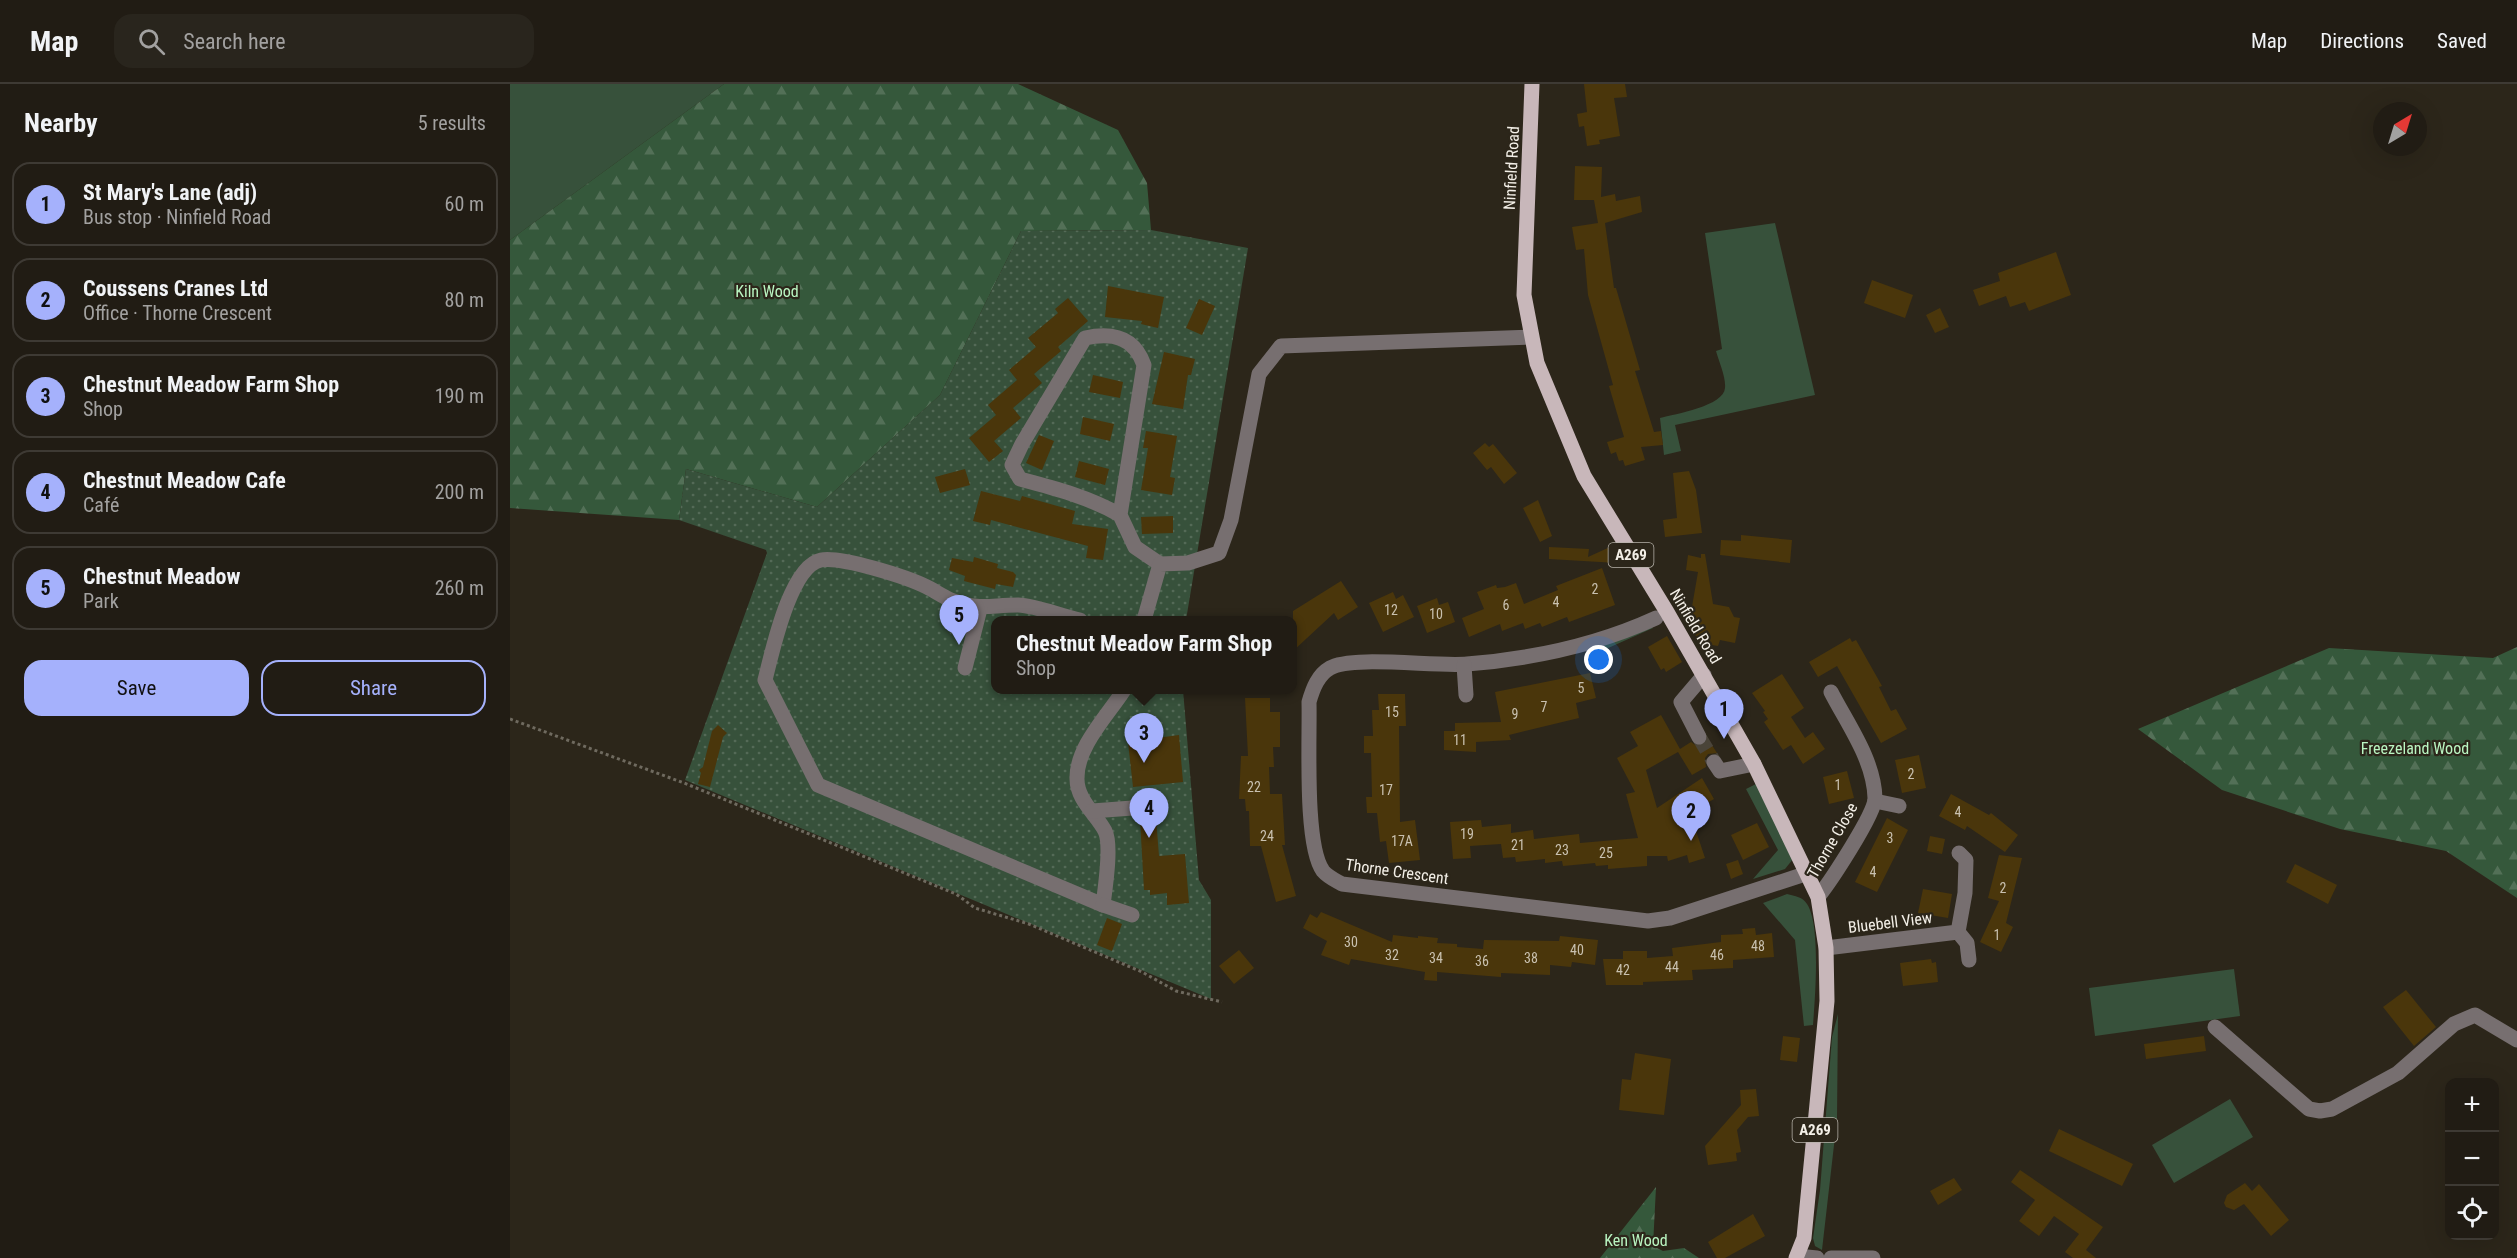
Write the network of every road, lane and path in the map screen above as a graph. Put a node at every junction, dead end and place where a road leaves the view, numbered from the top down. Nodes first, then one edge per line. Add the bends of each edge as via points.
1 (1532, 84) edge
2 (1530, 337) junction
3 (1120, 515) junction
4 (1160, 564) junction
5 (980, 609) junction
6 (1061, 616) edge
7 (1145, 616) edge
8 (1656, 618) dead end
9 (1464, 665) junction
10 (965, 668) dead end
11 (1704, 675) junction
12 (1831, 692) dead end
13 (1121, 694) edge
14 (1466, 695) dead end
15 (510, 719) edge
16 (1699, 737) tunnel mouth
17 (1714, 762) dead end
18 (1754, 764) junction
19 (1875, 801) junction
20 (1899, 806) dead end
21 (1146, 807) dead end
22 (1092, 811) junction
23 (1959, 853) dead end
24 (1808, 873) junction
25 (1818, 897) junction
26 (1103, 905) junction
27 (1132, 915) dead end
28 (1958, 932) junction
29 (1826, 948) junction
30 (1969, 960) dead end
31 (1222, 1002) dead end
32 (2216, 1027) dead end
33 (2517, 1040) edge
34 (1797, 1257) edge
35 (1817, 1258) edge
36 (1831, 1258) edge
37 (1873, 1258) edge

1 - 2 main road, Ninfield Road / A269 via 1524,295
2 - 4 street via 1281,346 1259,374 1231,520 1219,553 1188,563
2 - 11 main road, Ninfield Road / A269 via 1584,476
3 - 3 street via 1144,365 1139,352 1121,338 1103,334 1086,338 1012,465 1020,479 1056,488
3 - 4 street via 1135,548
4 - 7 street
5 - 6 street via 1019,605
5 - 10 street
5 - 26 street via 852,562 821,560 799,578 778,627 765,680 818,785
8 - 9 street, Thorne Crescent via 1592,642
9 - 14 street
9 - 24 street, Thorne Crescent via 1352,663 1331,667 1313,686 1309,702 1312,839 1322,870 1330,879 1342,884 1648,921 1670,918
11 - 16 street via 1681,702
11 - 18 main road, Ninfield Road / A269
12 - 19 street, Thorne Close via 1865,756
13 - 22 street via 1085,746 1082,757 1077,779 1083,801
15 - 31 path via 766,816 956,894 975,908 1007,916 1142,972 1176,991
17 - 18 street via 1720,771
18 - 24 main road, Ninfield Road / A269
19 - 20 street, Thorne Close
19 - 25 street, Thorne Close via 1835,877
21 - 22 street
22 - 26 street via 1107,834
23 - 28 street via 1966,860
24 - 25 main road, Ninfield Road / A269
25 - 29 main road, Ninfield Road / A269
26 - 27 street
28 - 29 street, Bluebell View
28 - 30 street via 1967,943
29 - 34 main road, Ninfield Road / A269 via 1824,1034 1806,1217
32 - 33 street via 2308,1109 2320,1112 2398,1073 2454,1024 2475,1015
34 - 35 street
36 - 37 street

